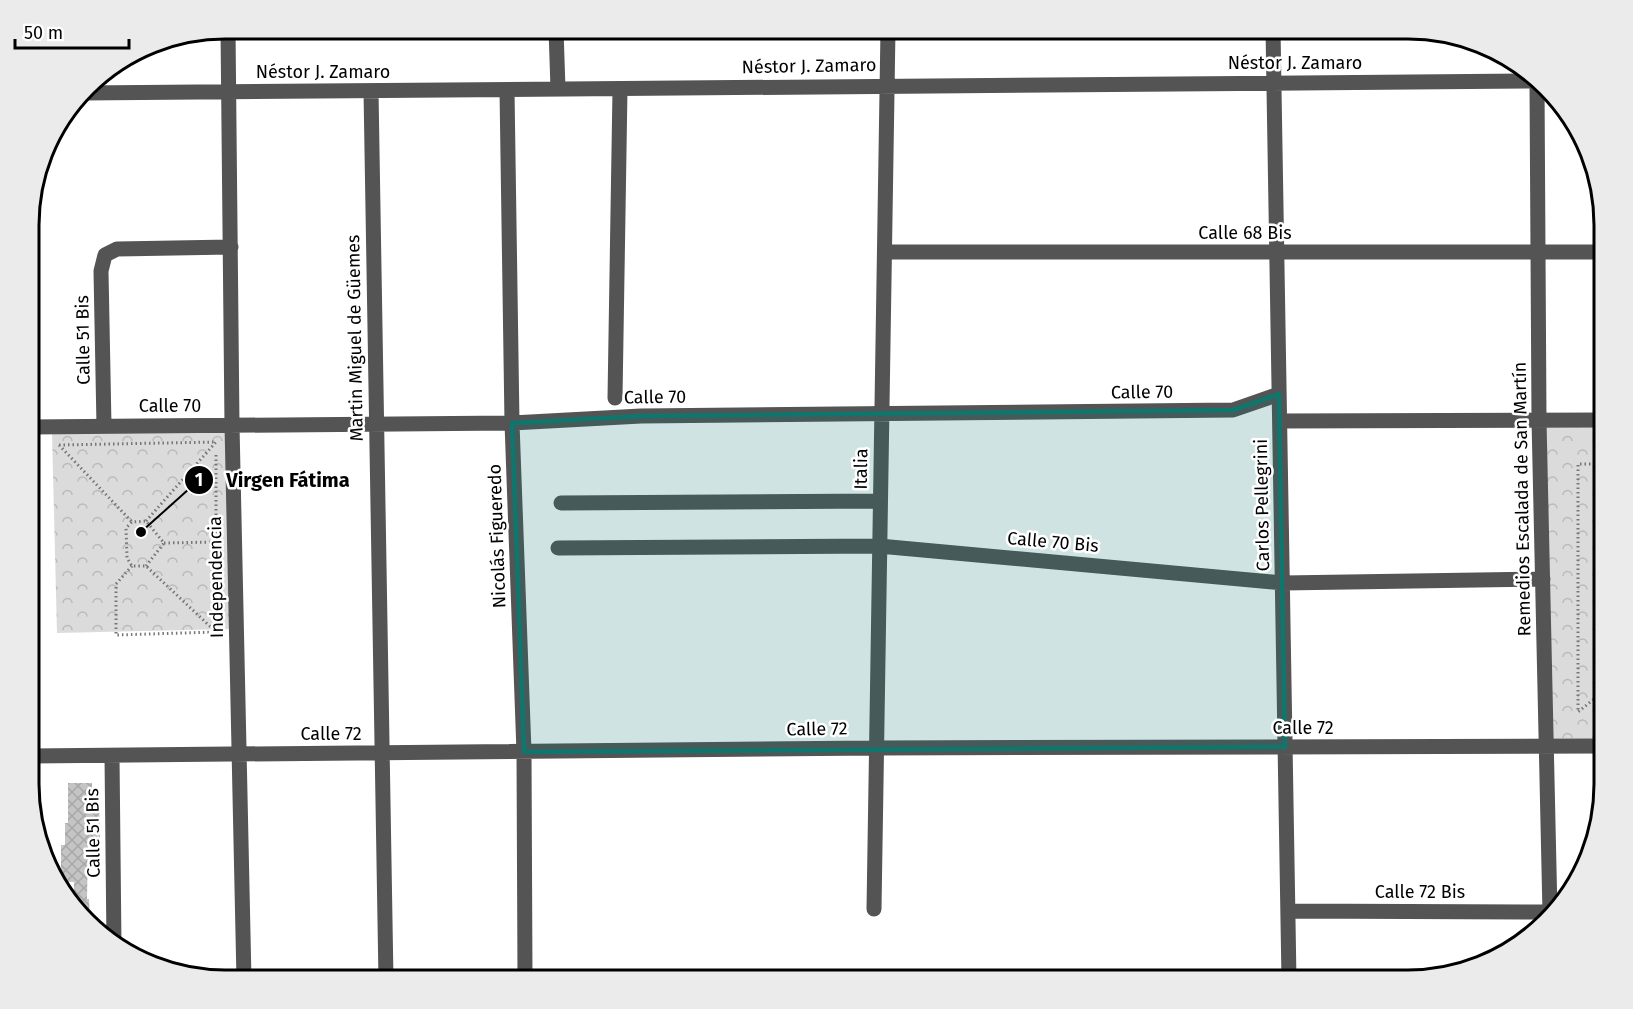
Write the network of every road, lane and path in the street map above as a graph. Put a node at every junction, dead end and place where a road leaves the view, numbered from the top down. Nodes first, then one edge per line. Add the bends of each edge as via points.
1 (228, 39) edge
2 (556, 39) edge
3 (888, 39) edge
4 (1272, 39) edge
5 (1274, 82) junction
6 (1526, 82) edge
7 (887, 85) junction
8 (558, 89) junction
9 (620, 89) junction
10 (507, 90) junction
11 (228, 91) junction
12 (371, 91) junction
13 (1536, 91) edge
14 (95, 93) edge
15 (231, 247) junction
16 (885, 252) junction
17 (1538, 252) junction
18 (1594, 252) edge
19 (1278, 253) junction
20 (1279, 394) junction
21 (615, 398) dead end
22 (881, 414) junction
23 (1539, 420) junction
24 (1594, 420) edge
25 (1280, 421) junction
26 (375, 423) junction
27 (512, 423) junction
28 (232, 425) junction
29 (104, 426) junction
30 (39, 427) edge
31 (216, 442) junction
32 (1594, 464) edge
33 (880, 501) junction
34 (561, 503) dead end
35 (146, 521) junction
36 (132, 522) junction
37 (216, 542) junction
38 (164, 543) junction
39 (879, 546) junction
40 (558, 548) dead end
41 (132, 566) junction
42 (146, 566) junction
43 (1543, 579) junction
44 (1283, 583) junction
45 (216, 632) junction
46 (1594, 699) edge
47 (1546, 746) junction
48 (1594, 746) edge
49 (1285, 747) junction
50 (876, 748) junction
51 (524, 752) junction
52 (382, 753) junction
53 (239, 754) junction
54 (39, 756) edge
55 (112, 756) junction
56 (1550, 905) edge
57 (874, 909) dead end
58 (1288, 911) junction
59 (1543, 912) edge
60 (114, 933) edge
61 (244, 970) edge
62 (386, 970) edge
63 (525, 970) edge
64 (1289, 970) edge

1 - 11 street, Independencia
2 - 8 street
3 - 7 street, Italia
4 - 5 street, Carlos Pellegrini
5 - 6 street, Néstor J. Zamaro
5 - 7 street, Néstor J. Zamaro
5 - 19 street, Carlos Pellegrini
7 - 9 street, Néstor J. Zamaro
7 - 16 street, Italia
8 - 9 street, Néstor J. Zamaro
8 - 10 street, Néstor J. Zamaro
9 - 21 street
10 - 12 street, Néstor J. Zamaro
10 - 27 street, Nicolás Figueredo
11 - 12 street, Néstor J. Zamaro
11 - 14 street, Néstor J. Zamaro
11 - 15 street, Independencia
12 - 26 street, Martin Miguel de Güemes
13 - 17 street, Remedios Escalada de San Martín
15 - 28 street, Independencia
15 - 29 street, Calle 51 Bis via 117,249 105,255 101,271
16 - 19 street, Calle 68 Bis
16 - 22 street, Italia
17 - 18 street, Calle 68 Bis
17 - 19 street, Calle 68 Bis
17 - 23 street, Remedios Escalada de San Martín
19 - 20 street, Carlos Pellegrini
20 - 22 street, Calle 70 via 1233,410
20 - 25 street, Carlos Pellegrini
22 - 27 street, Calle 70 via 641,416
22 - 33 street, Italia
23 - 24 street
23 - 25 street
23 - 43 street, Remedios Escalada de San Martín
25 - 44 street, Carlos Pellegrini
26 - 27 street, Calle 70
26 - 28 street, Calle 70
26 - 52 street, Martin Miguel de Güemes
27 - 51 street, Nicolás Figueredo
28 - 29 street, Calle 70
28 - 53 street, Independencia
29 - 30 street, Calle 70
31 - 35 path
31 - 36 path via 59,445
31 - 37 path
32 - 46 path via 1578,464 1578,712
33 - 34 street
33 - 39 street, Italia
35 - 36 path
35 - 38 path
36 - 41 path via 126,528 127,558
37 - 38 path
37 - 45 path
38 - 42 path
39 - 40 street, Calle 70 Bis
39 - 44 street, Calle 70 Bis
39 - 50 street, Italia
41 - 42 path
41 - 45 path via 116,584 116,635
42 - 45 path
43 - 44 street, Calle 70 Bis
43 - 47 street, Remedios Escalada de San Martín
44 - 49 street, Carlos Pellegrini
47 - 48 street, Calle 72
47 - 49 street, Calle 72
47 - 56 street, Remedios Escalada de San Martín
49 - 50 street, Calle 72
49 - 58 street, Carlos Pellegrini
50 - 51 street, Calle 72
50 - 57 street, Italia
51 - 52 street, Calle 72
51 - 63 street, Nicolás Figueredo
52 - 53 street, Calle 72
52 - 62 street, Martin Miguel de Güemes
53 - 55 street, Calle 72
53 - 61 street, Independencia
54 - 55 street, Calle 72
55 - 60 street, Calle 51 Bis
58 - 59 street, Calle 72 Bis
58 - 64 street, Carlos Pellegrini

